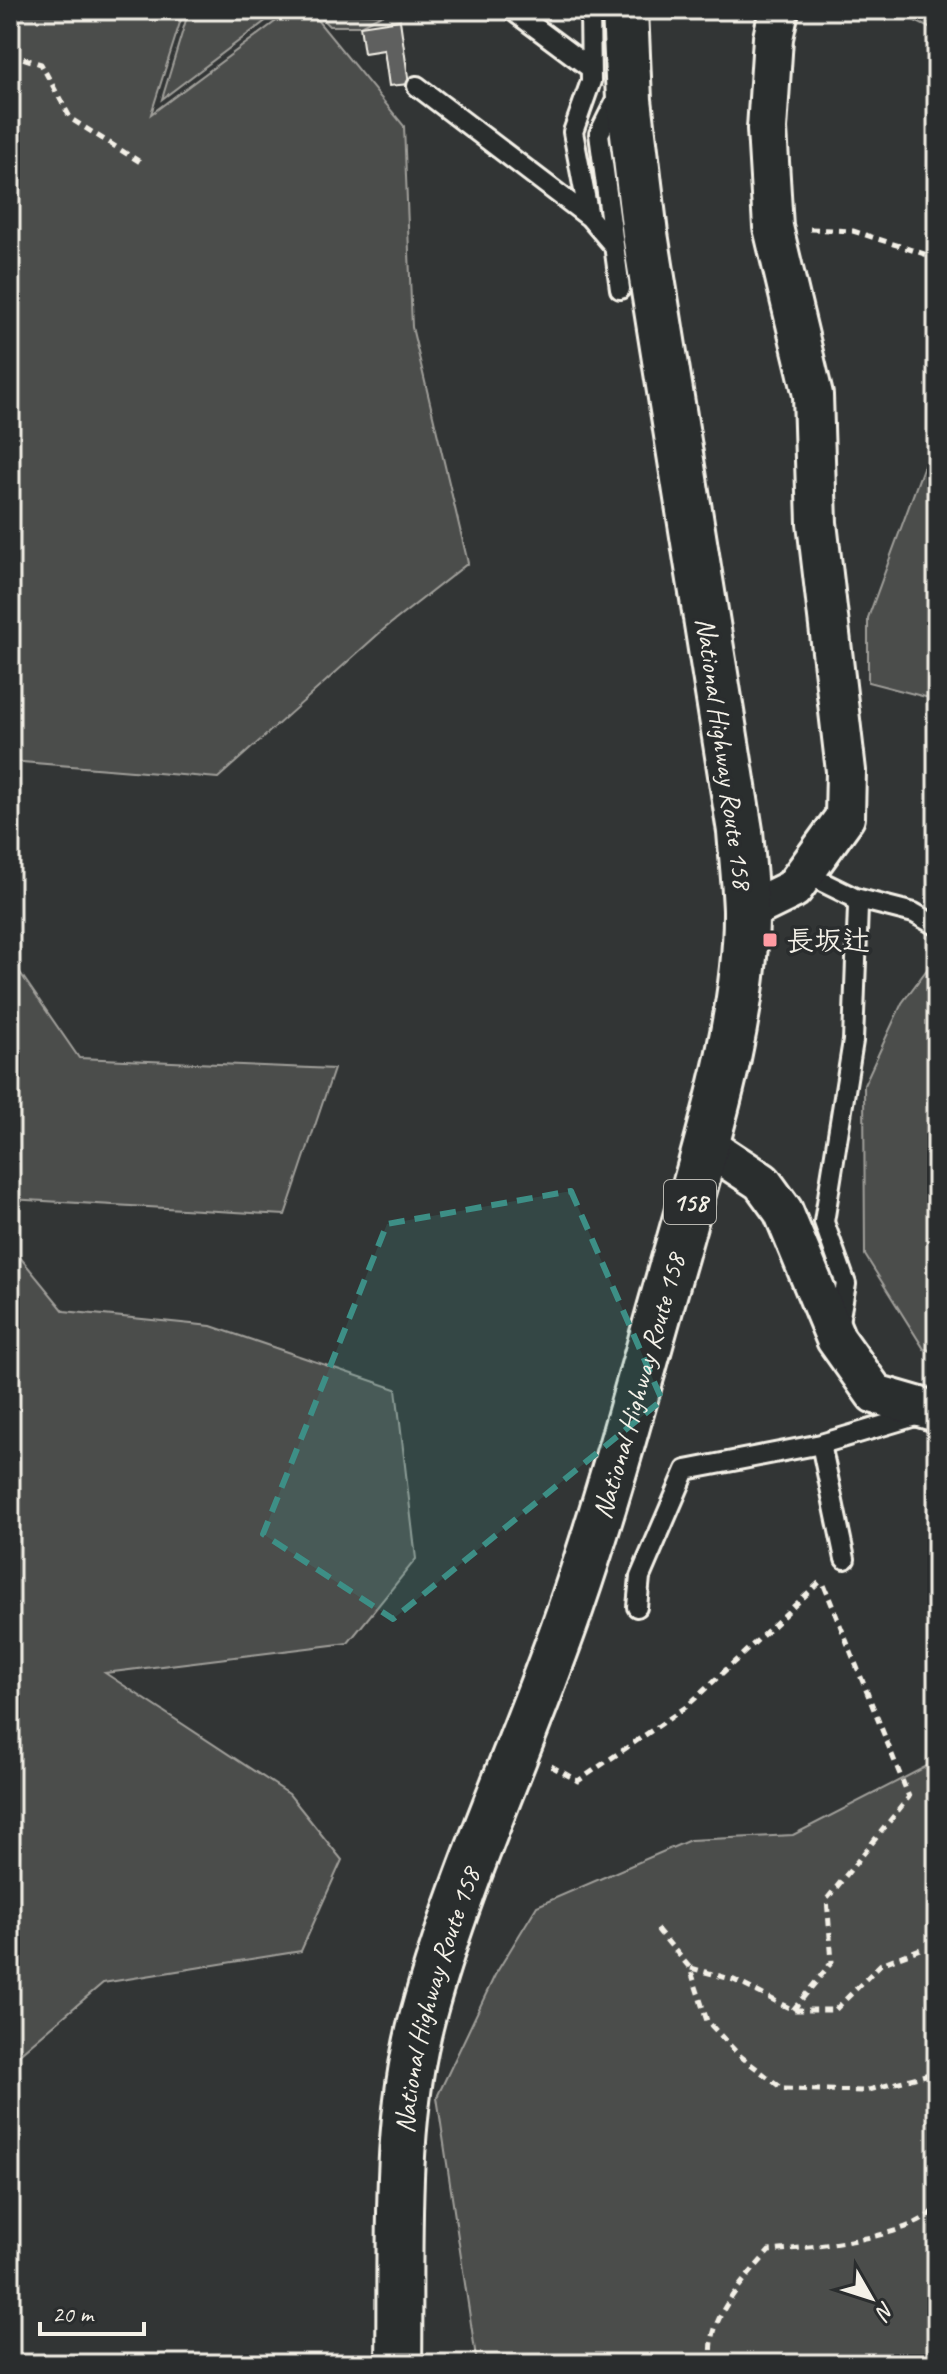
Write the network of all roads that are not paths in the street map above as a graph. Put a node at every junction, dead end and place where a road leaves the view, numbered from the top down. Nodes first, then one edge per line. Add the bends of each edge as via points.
1 (512, 10) edge
2 (590, 10) edge
3 (625, 10) edge
4 (779, 10) edge
5 (590, 68) junction
6 (417, 86) dead end
7 (629, 100) junction
8 (589, 217) junction
9 (613, 245) junction
10 (620, 289) dead end
11 (804, 873) junction
12 (855, 898) junction
13 (746, 912) junction
14 (937, 926) edge
15 (706, 1145) junction
16 (836, 1339) junction
17 (933, 1412) edge
18 (821, 1444) junction
19 (845, 1559) road end
20 (637, 1607) dead end
21 (399, 2364) edge

1 - 5 lane
2 - 5 lane
3 - 7 highway, National Highway Route 158 / 158
4 - 11 street via 767,129 773,227 813,395 817,523 846,771 845,817
5 - 8 lane via 591,81 573,132
6 - 8 lane
7 - 9 lane via 615,102 599,134
7 - 13 highway, National Highway Route 158 / 158 via 645,234 740,831
8 - 9 lane
9 - 10 lane
11 - 12 lane
11 - 13 street via 793,889
12 - 14 lane via 914,913
12 - 16 lane via 853,1041 824,1222 846,1284
13 - 15 highway, National Highway Route 158 / 158 via 740,982
15 - 16 street via 762,1182 783,1211
15 - 21 highway, National Highway Route 158 / 158 via 606,1499 422,2018 409,2087 402,2178
16 - 17 street via 875,1394
17 - 18 lane
18 - 19 lane
18 - 20 lane via 686,1470 640,1577

